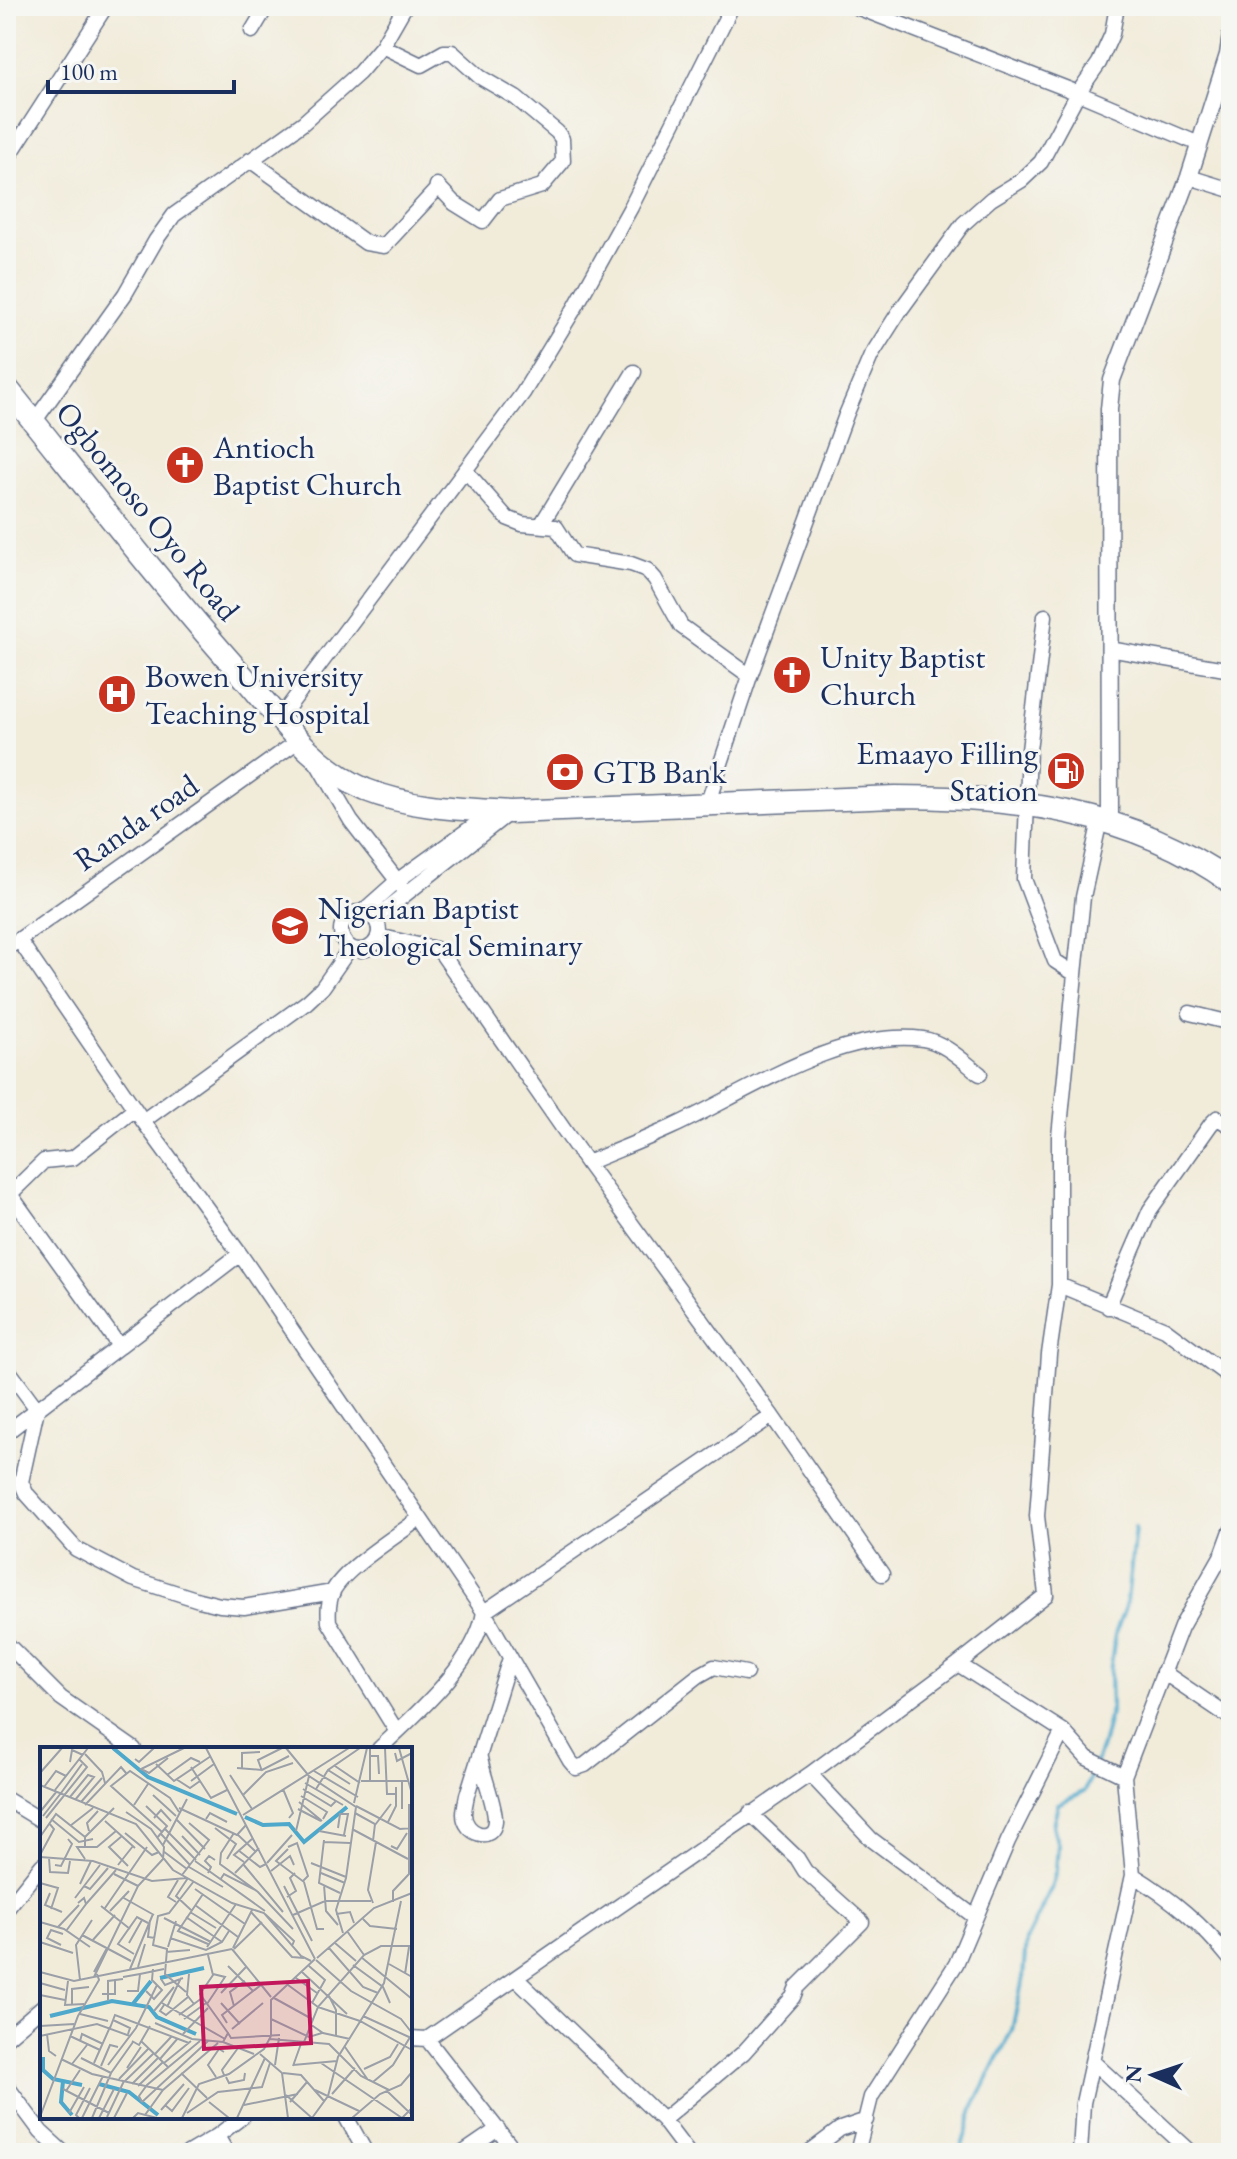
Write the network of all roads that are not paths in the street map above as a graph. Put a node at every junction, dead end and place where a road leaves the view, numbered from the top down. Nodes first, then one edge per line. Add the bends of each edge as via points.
1 (106, 6) edge
2 (267, 6) edge
3 (405, 6) edge
4 (732, 6) edge
5 (854, 6) edge
6 (1117, 6) edge
7 (252, 31) dead end
8 (1231, 35) edge
9 (382, 46) junction
10 (1078, 93) junction
11 (11, 143) edge
12 (1199, 144) junction
13 (250, 160) junction
14 (6, 161) edge
15 (1189, 177) junction
16 (1231, 190) edge
17 (634, 372) dead end
18 (6, 387) edge
19 (34, 422) junction
20 (465, 470) junction
21 (541, 525) junction
22 (1045, 616) dead end
23 (1109, 649) junction
24 (1231, 670) edge
25 (750, 676) junction
26 (280, 718) junction
27 (303, 745) junction
28 (1027, 804) junction
29 (707, 805) junction
30 (502, 812) junction
31 (1105, 820) junction
32 (1231, 882) edge
33 (401, 886) junction
34 (367, 916) junction
35 (378, 936) junction
36 (19, 940) junction
37 (350, 948) junction
38 (6, 949) edge
39 (1075, 974) junction
40 (1190, 1013) dead end
41 (1231, 1023) edge
42 (980, 1074) dead end
43 (139, 1115) junction
44 (1231, 1126) edge
45 (587, 1163) junction
46 (8, 1196) edge
47 (240, 1254) junction
48 (1059, 1285) junction
49 (1108, 1307) junction
50 (119, 1346) junction
51 (6, 1367) edge
52 (1231, 1378) edge
53 (37, 1409) junction
54 (772, 1416) junction
55 (6, 1433) edge
56 (420, 1518) junction
57 (1231, 1531) edge
58 (882, 1574) dead end
59 (333, 1592) junction
60 (484, 1612) junction
61 (6, 1643) edge
62 (510, 1658) junction
63 (958, 1664) junction
64 (1163, 1672) junction
65 (746, 1673) dead end
66 (1231, 1718) edge
67 (1063, 1731) junction
68 (397, 1732) junction
69 (131, 1747) edge
70 (381, 1747) edge
71 (480, 1758) dead end
72 (810, 1774) junction
73 (1124, 1776) junction
74 (6, 1799) edge
75 (750, 1813) junction
76 (40, 1820) edge
77 (40, 1868) edge
78 (1133, 1875) junction
79 (6, 1910) edge
80 (975, 1917) junction
81 (1231, 1960) edge
82 (516, 1978) junction
83 (40, 2009) edge
84 (6, 2038) edge
85 (412, 2038) edge
86 (427, 2039) junction
87 (1092, 2061) junction
88 (6, 2085) edge
89 (239, 2119) edge
90 (347, 2119) edge
91 (663, 2120) junction
92 (866, 2120) junction
93 (498, 2129) junction
94 (217, 2136) junction
95 (64, 2153) edge
96 (188, 2153) edge
97 (227, 2153) edge
98 (366, 2153) edge
99 (463, 2153) edge
100 (516, 2153) edge
101 (688, 2153) edge
102 (808, 2153) edge
103 (857, 2153) edge
104 (1080, 2153) edge
105 (1192, 2153) edge

1 - 11 street
2 - 7 street
3 - 9 street
4 - 20 street via 576,306 523,393
5 - 10 street
6 - 10 street via 1112,34
8 - 12 street
9 - 13 street via 303,123
9 - 13 street via 421,65 452,52 557,132 563,161 542,186 500,199 483,221 437,185 384,246 366,243
10 - 12 street
10 - 25 street via 1041,162 963,224 871,356
11 - 14 street
12 - 15 street
13 - 19 street via 174,215
15 - 16 street
15 - 23 street via 1112,380
17 - 21 street
18 - 19 highway, Ogbomoso Oyo Road
19 - 26 highway, Ogbomoso Oyo Road via 172,596
20 - 21 street via 507,518
20 - 26 street
21 - 25 street via 556,527 574,555 647,570 681,626
22 - 28 street
23 - 24 street
23 - 31 street
25 - 29 street
26 - 27 highway, Ogbomoso Oyo Road
27 - 30 highway, Ogbomoso Oyo Road via 365,789 408,802
27 - 33 street
27 - 36 street, Randa road
28 - 29 highway, Ogbomoso Oyo Road via 895,797
28 - 31 highway, Ogbomoso Oyo Road
28 - 39 street via 1024,879 1055,961
29 - 30 highway, Ogbomoso Oyo Road
30 - 33 street
31 - 32 highway, Ogbomoso Oyo Road via 1175,849
31 - 39 street via 1083,897
33 - 34 street
34 - 35 street
34 - 37 street via 350,915 341,929
35 - 37 street via 367,949
35 - 45 street via 442,954
36 - 38 street, Randa road
36 - 43 street
37 - 43 street via 307,1002
39 - 48 street via 1059,1137
40 - 41 street
42 - 45 street via 924,1039 860,1041
43 - 46 street via 73,1158 44,1161
43 - 47 street
44 - 49 street via 1217,1118 1162,1191
45 - 54 street
46 - 50 street
47 - 50 street
47 - 56 street
48 - 49 street
48 - 63 street via 1037,1516 1046,1595
49 - 52 street via 1165,1329
50 - 53 street
51 - 53 street
53 - 55 street
53 - 59 street via 21,1482 76,1549 133,1579 220,1605 244,1607
54 - 58 street
54 - 60 street
56 - 59 street via 345,1576
56 - 60 street
57 - 64 street
59 - 68 street via 329,1622
60 - 62 street
60 - 68 street via 475,1641 433,1698
61 - 69 street via 61,1698
62 - 65 street via 576,1768 714,1667
62 - 71 street
63 - 67 street
63 - 72 street
64 - 66 street
64 - 73 street
67 - 73 street via 1087,1758
67 - 80 street
68 - 70 street
72 - 75 street
72 - 80 street via 871,1839
73 - 78 street
74 - 76 street
75 - 82 street
75 - 91 street via 862,1922 797,1987 743,2053
77 - 79 street
78 - 81 street via 1191,1915
78 - 87 street
80 - 92 street via 956,1964 871,2097
82 - 86 street
82 - 91 street
83 - 84 street
85 - 86 street
86 - 93 street
87 - 104 street
87 - 105 street
88 - 95 street
89 - 94 street
90 - 98 street
91 - 101 street
92 - 102 street via 840,2129
92 - 103 street
93 - 99 street
93 - 100 street
94 - 96 street
94 - 97 street

